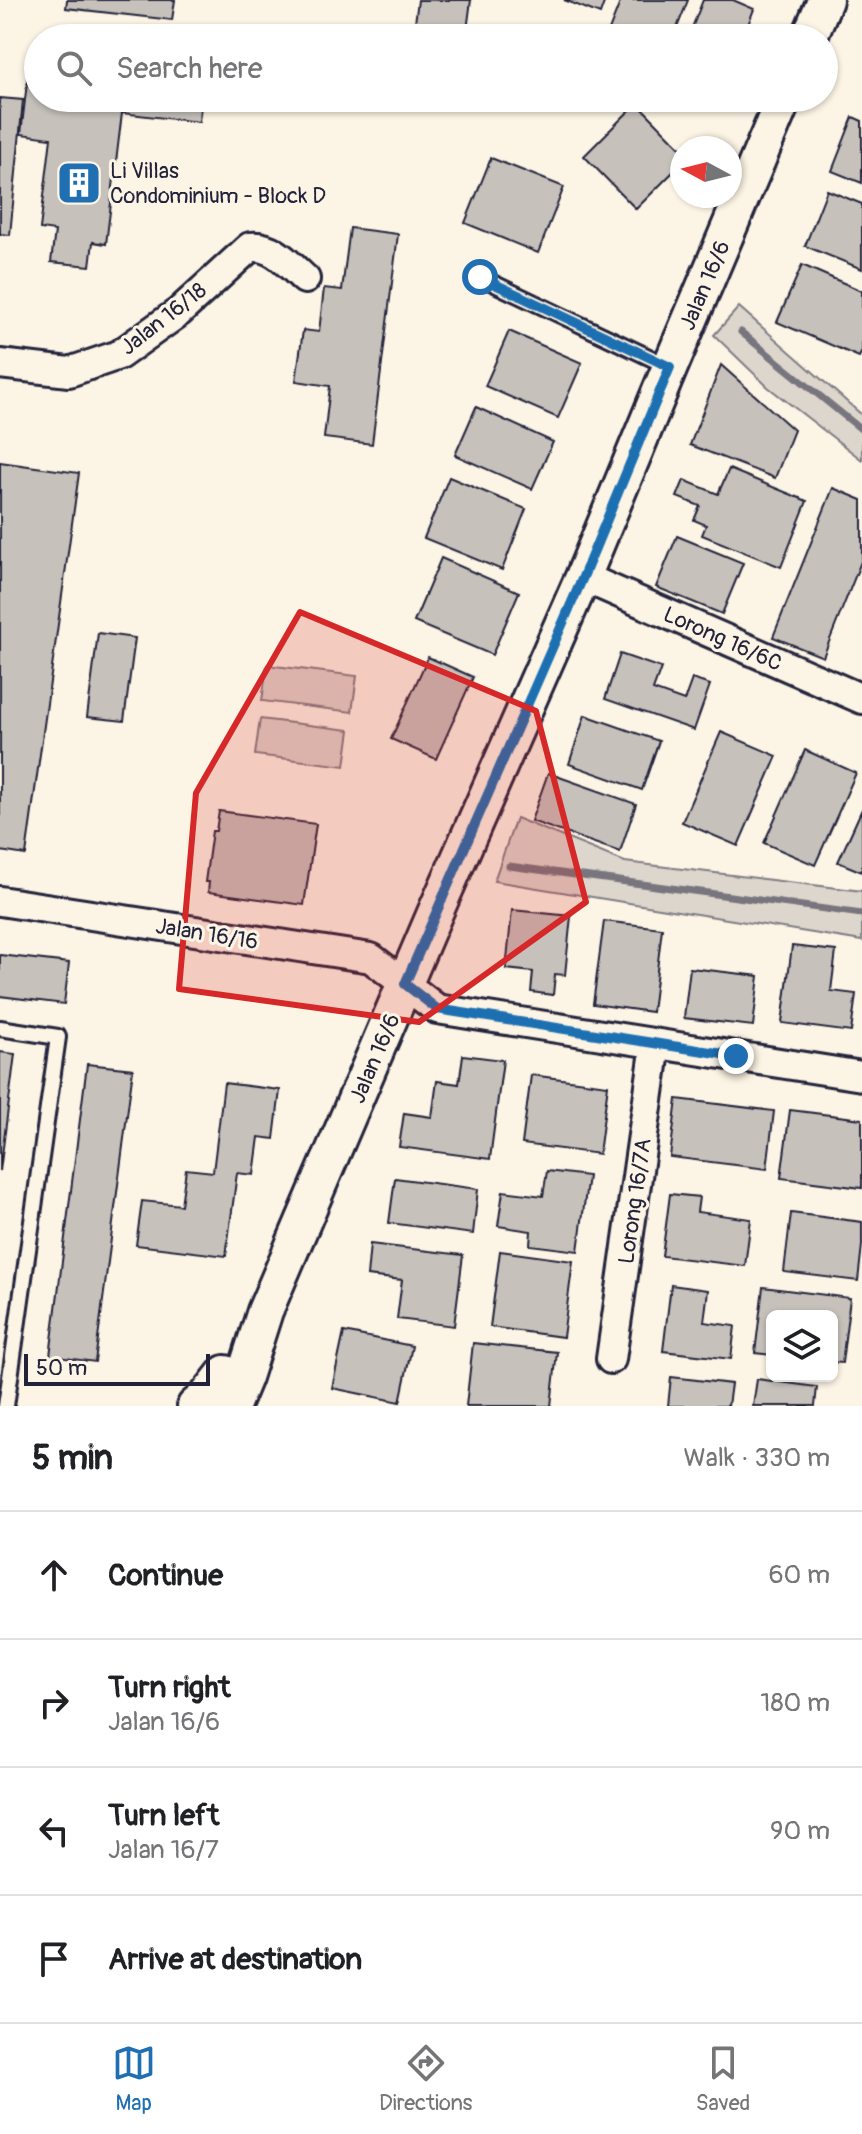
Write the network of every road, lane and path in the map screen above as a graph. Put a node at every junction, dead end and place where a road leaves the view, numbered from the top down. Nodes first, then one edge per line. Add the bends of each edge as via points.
1 (825, 0) edge
2 (815, 24) edge
3 (778, 112) edge
4 (480, 277) dead end
5 (305, 279) dead end
6 (0, 364) edge
7 (670, 367) junction
8 (583, 577) junction
9 (862, 699) edge
10 (0, 901) edge
11 (405, 984) junction
12 (0, 1028) edge
13 (656, 1044) junction
14 (862, 1076) edge
15 (611, 1359) dead end
16 (238, 1390) edge
17 (6, 1406) edge
18 (195, 1406) edge
19 (211, 1406) edge

1 - 2 street
3 - 7 street, Jalan 16/6
4 - 7 lane
5 - 6 street, Jalan 16/18 via 270,249 250,247 179,312 119,355 69,372
7 - 8 street, Jalan 16/6
8 - 9 street, Lorong 16/6C
8 - 11 street, Jalan 16/6
10 - 11 street, Jalan 16/16 via 371,958
11 - 13 street, Jalan 16/16 via 437,1009
11 - 16 street, Jalan 16/6 via 265,1311
12 - 17 lane via 58,1037
13 - 14 street, Jalan 16/16
13 - 15 street, Lorong 16/7A
16 - 18 street via 207,1396
16 - 19 street, Jalan 16/6

